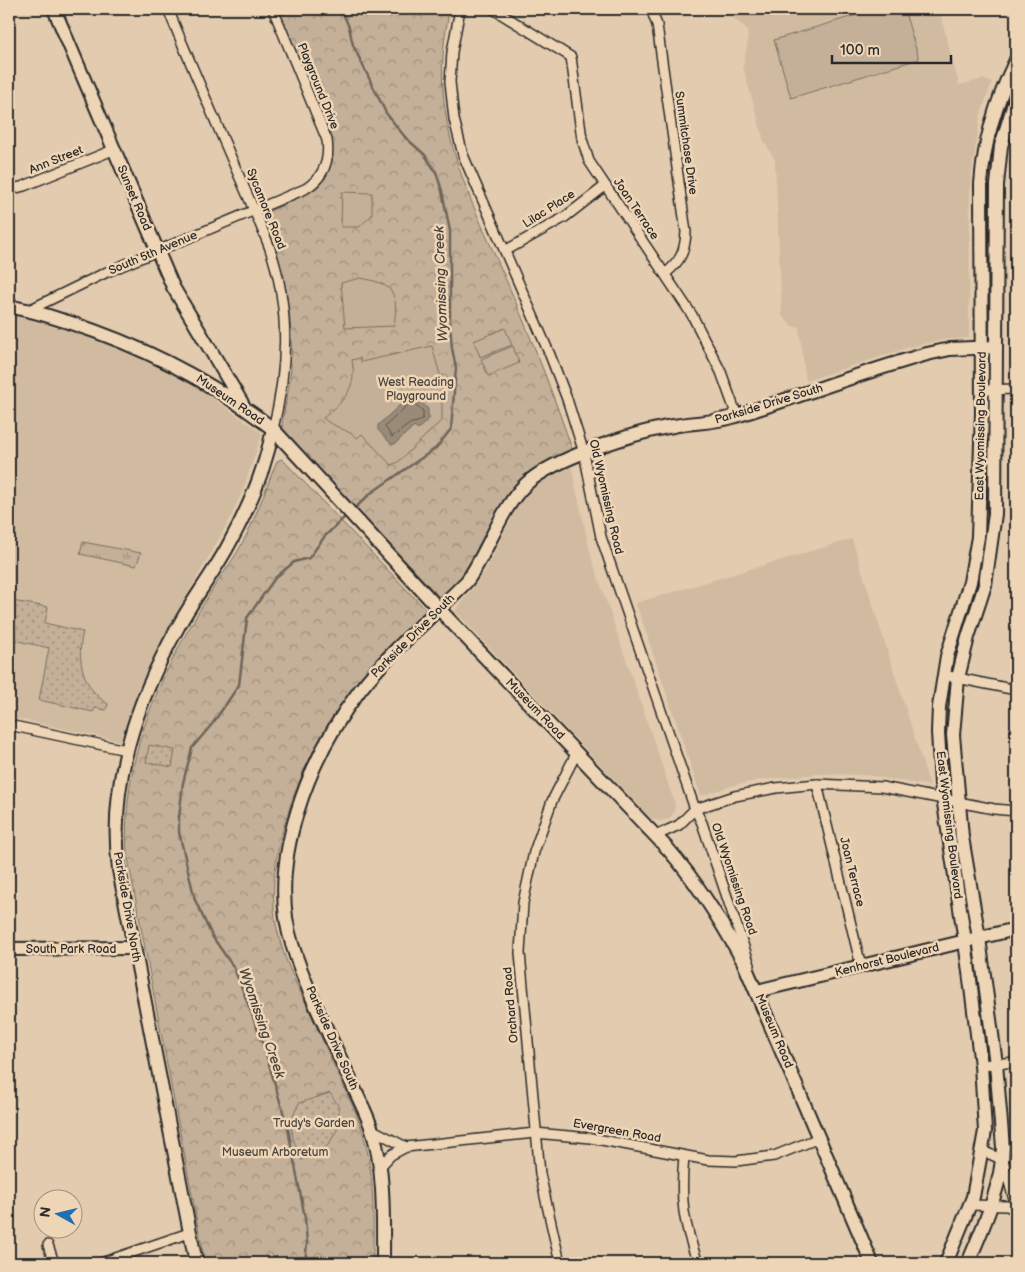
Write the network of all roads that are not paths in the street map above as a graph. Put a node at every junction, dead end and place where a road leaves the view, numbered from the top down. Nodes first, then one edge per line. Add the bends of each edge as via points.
1 (54, 9) edge
2 (168, 9) edge
3 (273, 9) edge
4 (460, 9) edge
5 (493, 9) edge
6 (651, 9) edge
7 (1016, 60) edge
8 (1016, 97) edge
9 (986, 144) junction
10 (1001, 146) junction
11 (113, 150) junction
12 (605, 186) junction
13 (9, 190) edge
14 (298, 192) joint
15 (254, 210) junction
16 (157, 251) junction
17 (505, 251) junction
18 (665, 274) junction
19 (9, 307) edge
20 (29, 310) junction
21 (996, 347) junction
22 (982, 348) junction
23 (1016, 389) edge
24 (982, 390) junction
25 (996, 390) junction
26 (243, 406) junction
27 (737, 416) junction
28 (273, 429) junction
29 (584, 453) junction
30 (439, 609) junction
31 (943, 675) junction
32 (958, 678) junction
33 (1016, 690) edge
34 (9, 725) edge
35 (126, 750) junction
36 (577, 752) junction
37 (817, 784) junction
38 (944, 798) junction
39 (959, 801) junction
40 (695, 809) junction
41 (1016, 811) edge
42 (655, 836) junction
43 (1016, 929) edge
44 (979, 938) junction
45 (965, 941) junction
46 (9, 948) edge
47 (134, 948) junction
48 (862, 966) junction
49 (757, 991) junction
50 (1016, 1062) edge
51 (996, 1064) junction
52 (980, 1065) junction
53 (373, 1130) junction
54 (535, 1133) junction
55 (819, 1138) junction
56 (406, 1147) junction
57 (983, 1151) junction
58 (684, 1156) junction
59 (1003, 1160) junction
60 (378, 1168) junction
61 (970, 1204) junction
62 (990, 1206) junction
63 (1016, 1209) edge
64 (190, 1233) junction
65 (48, 1245) dead end
66 (111, 1262) edge
67 (54, 1263) edge
68 (101, 1263) edge
69 (196, 1263) edge
70 (384, 1263) edge
71 (560, 1263) edge
72 (698, 1263) edge
73 (872, 1263) edge
74 (946, 1263) edge
75 (968, 1263) edge

1 - 11 street, Sunset Road
2 - 15 street, Sycamore Road
3 - 14 street, Playground Drive via 325,134 328,149 325,168 320,176 313,185
4 - 17 street, Old Wyomissing Road via 450,66 454,120 469,172
5 - 12 street, Joan Terrace via 571,57 584,145
6 - 18 street, Summitchase Drive via 657,25 686,232 685,250
7 - 9 street, East Wyomissing Boulevard via 1000,96
8 - 10 street, East Wyomissing Boulevard
9 - 10 street
9 - 22 street, East Wyomissing Boulevard via 981,184
10 - 21 street, East Wyomissing Boulevard via 996,196
11 - 13 street, Ann Street
11 - 16 street, Sunset Road
12 - 17 street, Lilac Place via 565,217
12 - 18 street, Joan Terrace
14 - 15 street, South 5th Avenue
15 - 16 street, South 5th Avenue
15 - 28 street, Sycamore Road via 275,267 286,347
16 - 20 street, South 5th Avenue
16 - 26 street, Sunset Road via 190,319
17 - 29 street, Old Wyomissing Road via 550,354
18 - 27 street, Joan Terrace via 709,347
19 - 20 street
20 - 26 street, Museum Road via 133,345
21 - 22 street, Parkside Drive South
21 - 25 street, East Wyomissing Boulevard
22 - 24 street, East Wyomissing Boulevard
22 - 27 street, Parkside Drive South via 927,354
23 - 25 street
24 - 25 street
24 - 31 street, East Wyomissing Boulevard via 978,537 970,582
25 - 32 street, East Wyomissing Boulevard via 993,538 985,585
26 - 28 street, Museum Road
27 - 29 street, Parkside Drive South via 663,428
28 - 30 street, Museum Road
28 - 35 street, Parkside Drive North via 256,488 228,546 178,627 152,678
29 - 30 street, Parkside Drive South via 561,461 525,484 511,503 478,565
29 - 40 street, Old Wyomissing Road via 601,537
30 - 36 street, Museum Road
30 - 53 street, Parkside Drive South via 377,670 342,716 310,779 289,839 285,864 282,897 292,944
31 - 32 street
31 - 38 street, East Wyomissing Boulevard via 938,732
32 - 33 street
32 - 39 street, East Wyomissing Boulevard via 953,736
34 - 35 street
35 - 47 street, Parkside Drive North via 117,798 116,838
36 - 42 street, Museum Road
36 - 54 street, Orchard Road via 538,839 523,903 520,953
37 - 38 street via 882,788
37 - 40 street via 750,792
37 - 48 street, Joan Terrace
38 - 39 street
38 - 45 street, East Wyomissing Boulevard
39 - 41 street
39 - 44 street, East Wyomissing Boulevard
40 - 42 street via 679,825
40 - 49 street, Old Wyomissing Road
42 - 49 street, Museum Road via 687,870 720,919
43 - 44 street, Kenhorst Boulevard
44 - 45 street, Kenhorst Boulevard
44 - 51 street, East Wyomissing Boulevard
45 - 48 street, Kenhorst Boulevard
45 - 52 street, East Wyomissing Boulevard
46 - 47 street, South Park Road
47 - 64 street, Parkside Drive North
48 - 49 street, Kenhorst Boulevard
49 - 55 street, Museum Road
50 - 51 street
51 - 52 street
51 - 59 street, East Wyomissing Boulevard
52 - 57 street, East Wyomissing Boulevard
53 - 56 street
53 - 60 street, Parkside Drive South
54 - 56 street, Evergreen Road
54 - 58 street, Evergreen Road via 591,1138
54 - 71 street, Orchard Road via 545,1204
55 - 58 street, Evergreen Road via 788,1152 760,1159 720,1161
55 - 73 street, Museum Road
56 - 60 street, Evergreen Road
57 - 59 street
57 - 61 street, East Wyomissing Boulevard
58 - 72 street via 683,1215
59 - 62 street, East Wyomissing Boulevard
59 - 63 street
60 - 70 street, Parkside Drive South
61 - 62 street
61 - 74 street, East Wyomissing Boulevard
62 - 63 street
62 - 75 street, East Wyomissing Boulevard
64 - 66 street
64 - 69 street, Parkside Drive North
65 - 67 street
66 - 68 street

